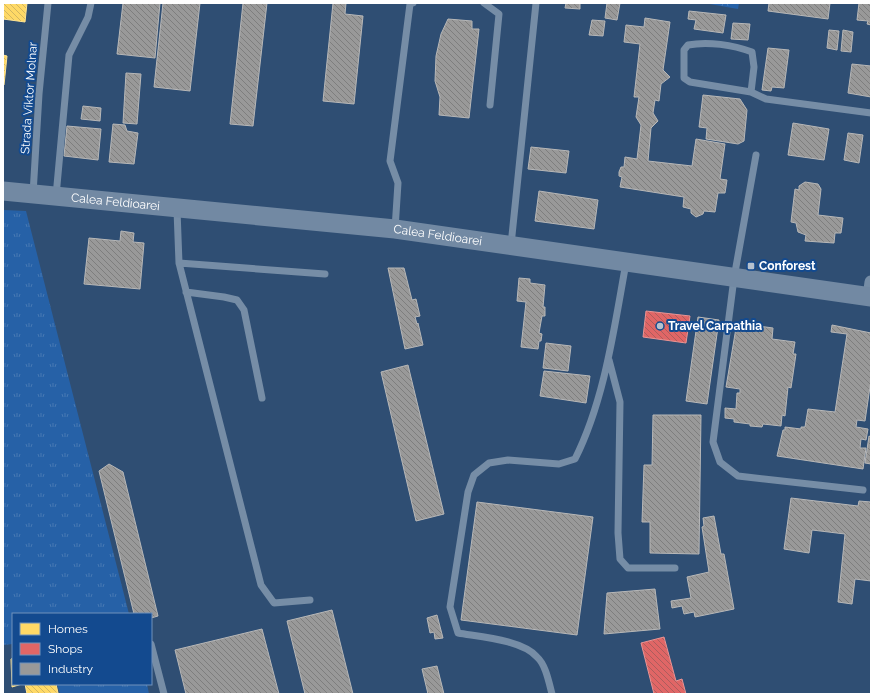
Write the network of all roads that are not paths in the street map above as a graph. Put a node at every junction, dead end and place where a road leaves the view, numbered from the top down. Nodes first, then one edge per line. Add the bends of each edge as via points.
1 (48, 3) edge
2 (91, 3) edge
3 (413, 3) edge
4 (484, 3) edge
5 (536, 3) edge
6 (752, 92) junction
7 (490, 105) dead end
8 (871, 113) edge
9 (756, 155) dead end
10 (3, 191) edge
11 (33, 194) junction
12 (56, 196) junction
13 (177, 207) junction
14 (395, 229) junction
15 (511, 245) junction
16 (627, 261) junction
17 (179, 263) junction
18 (325, 274) dead end
19 (734, 278) junction
20 (186, 292) junction
21 (870, 292) edge
22 (608, 358) junction
23 (262, 398) dead end
24 (863, 490) dead end
25 (675, 568) dead end
26 (310, 600) dead end
27 (152, 648) edge
28 (164, 694) edge
29 (552, 694) edge

1 - 11 lane, Strada Viktor Molnar
2 - 12 lane via 88,17 69,55
3 - 14 lane via 410,4 390,161 398,183
4 - 7 lane via 499,14
5 - 15 lane
6 - 6 lane via 690,82 684,78 684,50 688,45 701,43 752,52
6 - 8 lane via 766,99
9 - 19 lane
10 - 11 main road, Calea Feldioarei
11 - 12 main road, Calea Feldioarei
12 - 13 main road, Calea Feldioarei
13 - 14 main road, Calea Feldioarei
13 - 17 lane
14 - 15 main road, Calea Feldioarei
15 - 16 main road, Calea Feldioarei
16 - 19 main road, Calea Feldioarei
16 - 22 lane
17 - 18 lane
17 - 20 lane
19 - 21 main road, Calea Feldioarei
19 - 24 lane via 713,442 720,462 738,476
20 - 23 lane via 237,300 244,310
20 - 26 lane via 261,585 274,603
22 - 25 lane via 620,402 620,559 628,568
22 - 29 lane via 586,436 575,459 559,464 508,460 489,463 474,475 468,492 450,607 458,633 524,646 538,657 546,672
27 - 28 lane

